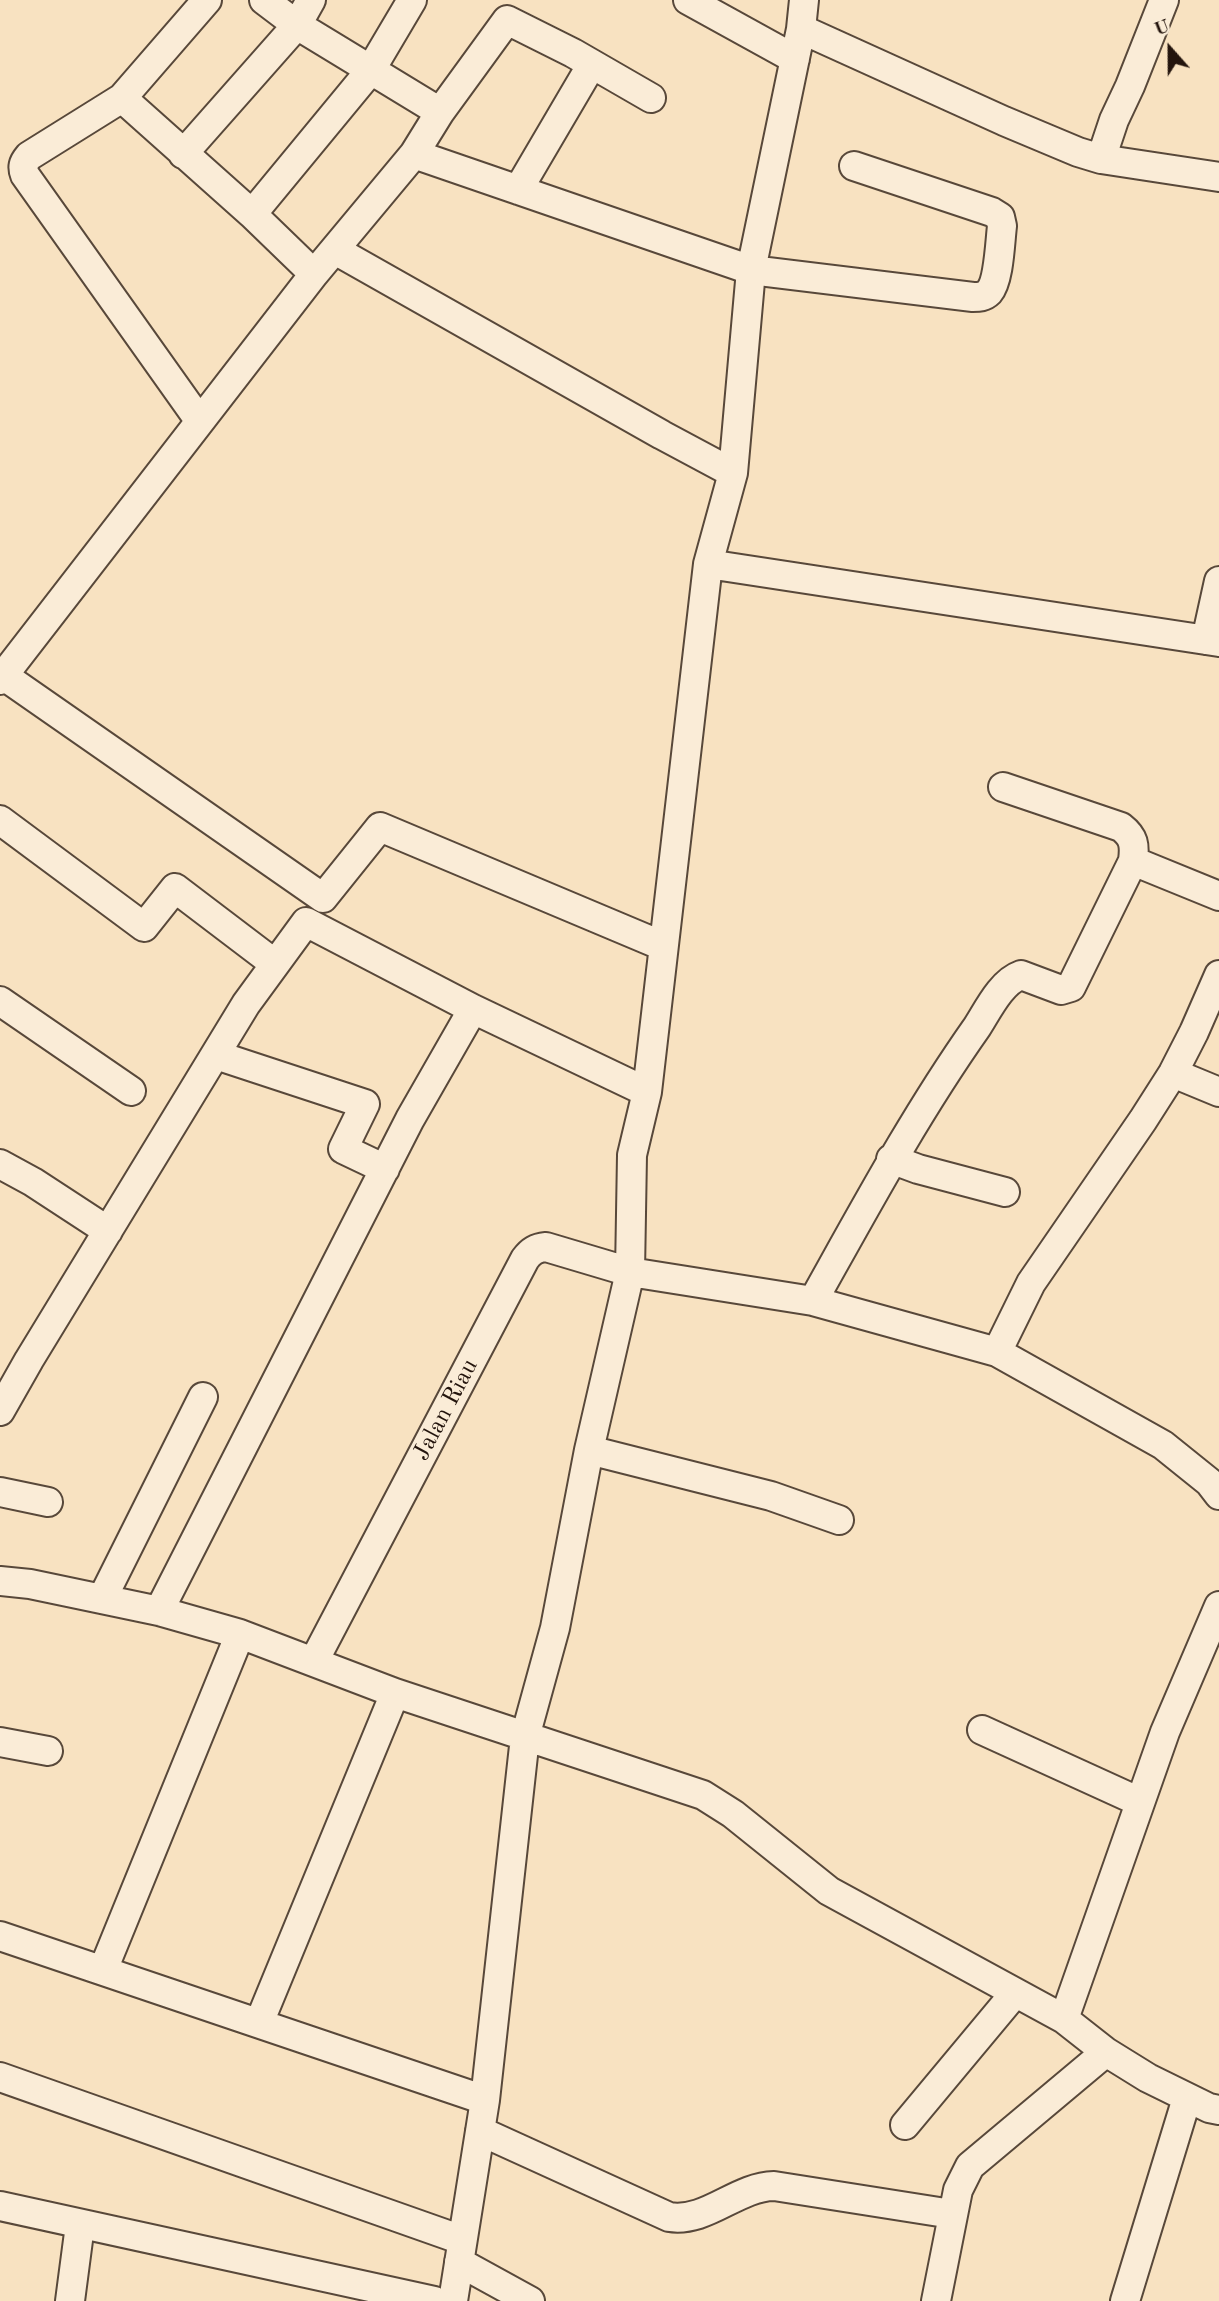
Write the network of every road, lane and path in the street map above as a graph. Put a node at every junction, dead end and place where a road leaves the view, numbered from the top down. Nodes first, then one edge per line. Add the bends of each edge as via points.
1 (207, 0) edge
2 (264, 0) edge
3 (311, 0) edge
4 (412, 0) edge
5 (688, 0) edge
6 (804, 0) edge
7 (1164, 0) edge
8 (297, 25) junction
9 (801, 29) junction
10 (795, 59) junction
11 (592, 64) junction
12 (370, 71) junction
13 (121, 98) junction
14 (651, 98) dead end
15 (440, 112) junction
16 (183, 154) junction
17 (414, 154) junction
18 (1101, 159) junction
19 (854, 166) dead end
20 (1219, 177) edge
21 (518, 190) junction
22 (252, 214) junction
23 (335, 250) junction
24 (751, 270) junction
25 (314, 274) junction
26 (199, 420) junction
27 (733, 473) junction
28 (708, 564) junction
29 (1219, 581) edge
30 (1212, 641) edge
31 (2, 678) edge
32 (1003, 788) dead end
33 (0, 820) edge
34 (1133, 861) junction
35 (1217, 887) edge
36 (323, 898) junction
37 (306, 922) junction
38 (663, 946) junction
39 (275, 964) junction
40 (1219, 975) edge
41 (0, 1001) edge
42 (473, 1009) junction
43 (216, 1055) junction
44 (1173, 1073) junction
45 (131, 1091) dead end
46 (647, 1092) junction
47 (1219, 1092) edge
48 (891, 1159) junction
49 (0, 1164) edge
50 (385, 1169) junction
51 (1005, 1192) dead end
52 (108, 1231) junction
53 (630, 1272) junction
54 (813, 1301) junction
55 (997, 1352) junction
56 (202, 1397) dead end
57 (0, 1412) edge
58 (589, 1450) junction
59 (0, 1492) edge
60 (1219, 1495) edge
61 (48, 1502) dead end
62 (839, 1520) dead end
63 (0, 1581) edge
64 (102, 1599) junction
65 (1219, 1606) edge
66 (159, 1611) junction
67 (240, 1634) junction
68 (314, 1661) junction
69 (395, 1693) junction
70 (982, 1730) dead end
71 (525, 1737) junction
72 (0, 1742) edge
73 (48, 1751) dead end
74 (1140, 1802) junction
75 (0, 1936) edge
76 (103, 1970) junction
77 (1015, 1993) junction
78 (1064, 2020) junction
79 (259, 2023) junction
80 (1105, 2052) junction
81 (0, 2077) edge
82 (1187, 2098) junction
83 (485, 2099) junction
84 (1219, 2110) edge
85 (905, 2125) dead end
86 (480, 2131) junction
87 (0, 2206) edge
88 (952, 2214) junction
89 (80, 2225) junction
90 (460, 2251) junction
91 (942, 2299) edge
92 (70, 2301) edge
93 (434, 2301) edge
94 (453, 2301) edge
95 (530, 2301) edge
96 (1125, 2301) edge

1 - 13 street
2 - 8 street
3 - 8 street
4 - 12 street
5 - 10 street
6 - 9 street
7 - 18 street
8 - 12 street
8 - 16 street
9 - 10 street
9 - 18 street via 1004,121
10 - 24 street
11 - 14 street
11 - 15 street via 507,20
11 - 21 street
12 - 15 street
12 - 22 street
13 - 16 street
13 - 26 street via 29,156 24,171
15 - 17 street
16 - 22 street
17 - 21 street
17 - 23 street
18 - 20 street
19 - 24 street via 996,214 1002,226 990,291 973,297
21 - 24 street
22 - 25 street
23 - 25 street
23 - 27 street
24 - 27 street
25 - 26 street
26 - 31 street
27 - 28 street
28 - 30 street
28 - 38 street
29 - 30 street
31 - 36 street
32 - 34 street via 1121,827 1134,842
33 - 39 street via 144,927 175,888
34 - 35 street
34 - 48 street via 1075,983 1061,990 1026,976 1011,980
36 - 37 street
36 - 38 street via 380,827
37 - 39 street
37 - 42 street
38 - 46 street
39 - 43 street
40 - 44 street
41 - 45 street
42 - 46 street
42 - 50 street
43 - 50 street via 365,1104 343,1149
43 - 52 street
44 - 47 street
44 - 55 street via 1031,1283
46 - 53 street via 632,1155
48 - 51 street
48 - 54 street
49 - 52 street
50 - 66 street
52 - 57 street
53 - 54 street, Jalan Riau
53 - 58 street
53 - 68 street, Jalan Riau via 546,1247 530,1252
54 - 55 street, Jalan Riau
55 - 60 street, Jalan Riau via 1163,1445
56 - 64 street
58 - 62 street via 771,1496
58 - 71 street via 561,1604
59 - 61 street
63 - 64 street
64 - 66 street
65 - 74 street
66 - 67 street
67 - 68 street
67 - 76 street
68 - 69 street
69 - 71 street
69 - 79 street
70 - 74 street
71 - 77 street via 703,1795 829,1891
71 - 83 street
72 - 73 street
74 - 78 street
75 - 76 street
76 - 79 street
77 - 78 street
77 - 85 street
78 - 80 street
79 - 83 street
80 - 82 street
80 - 88 street via 970,2166
81 - 90 street
82 - 84 street
82 - 96 street
83 - 86 street
86 - 88 street via 669,2217 689,2217 753,2189 774,2186
86 - 90 street
87 - 89 street
88 - 91 street
89 - 92 street
89 - 93 street
90 - 94 street
90 - 95 street

